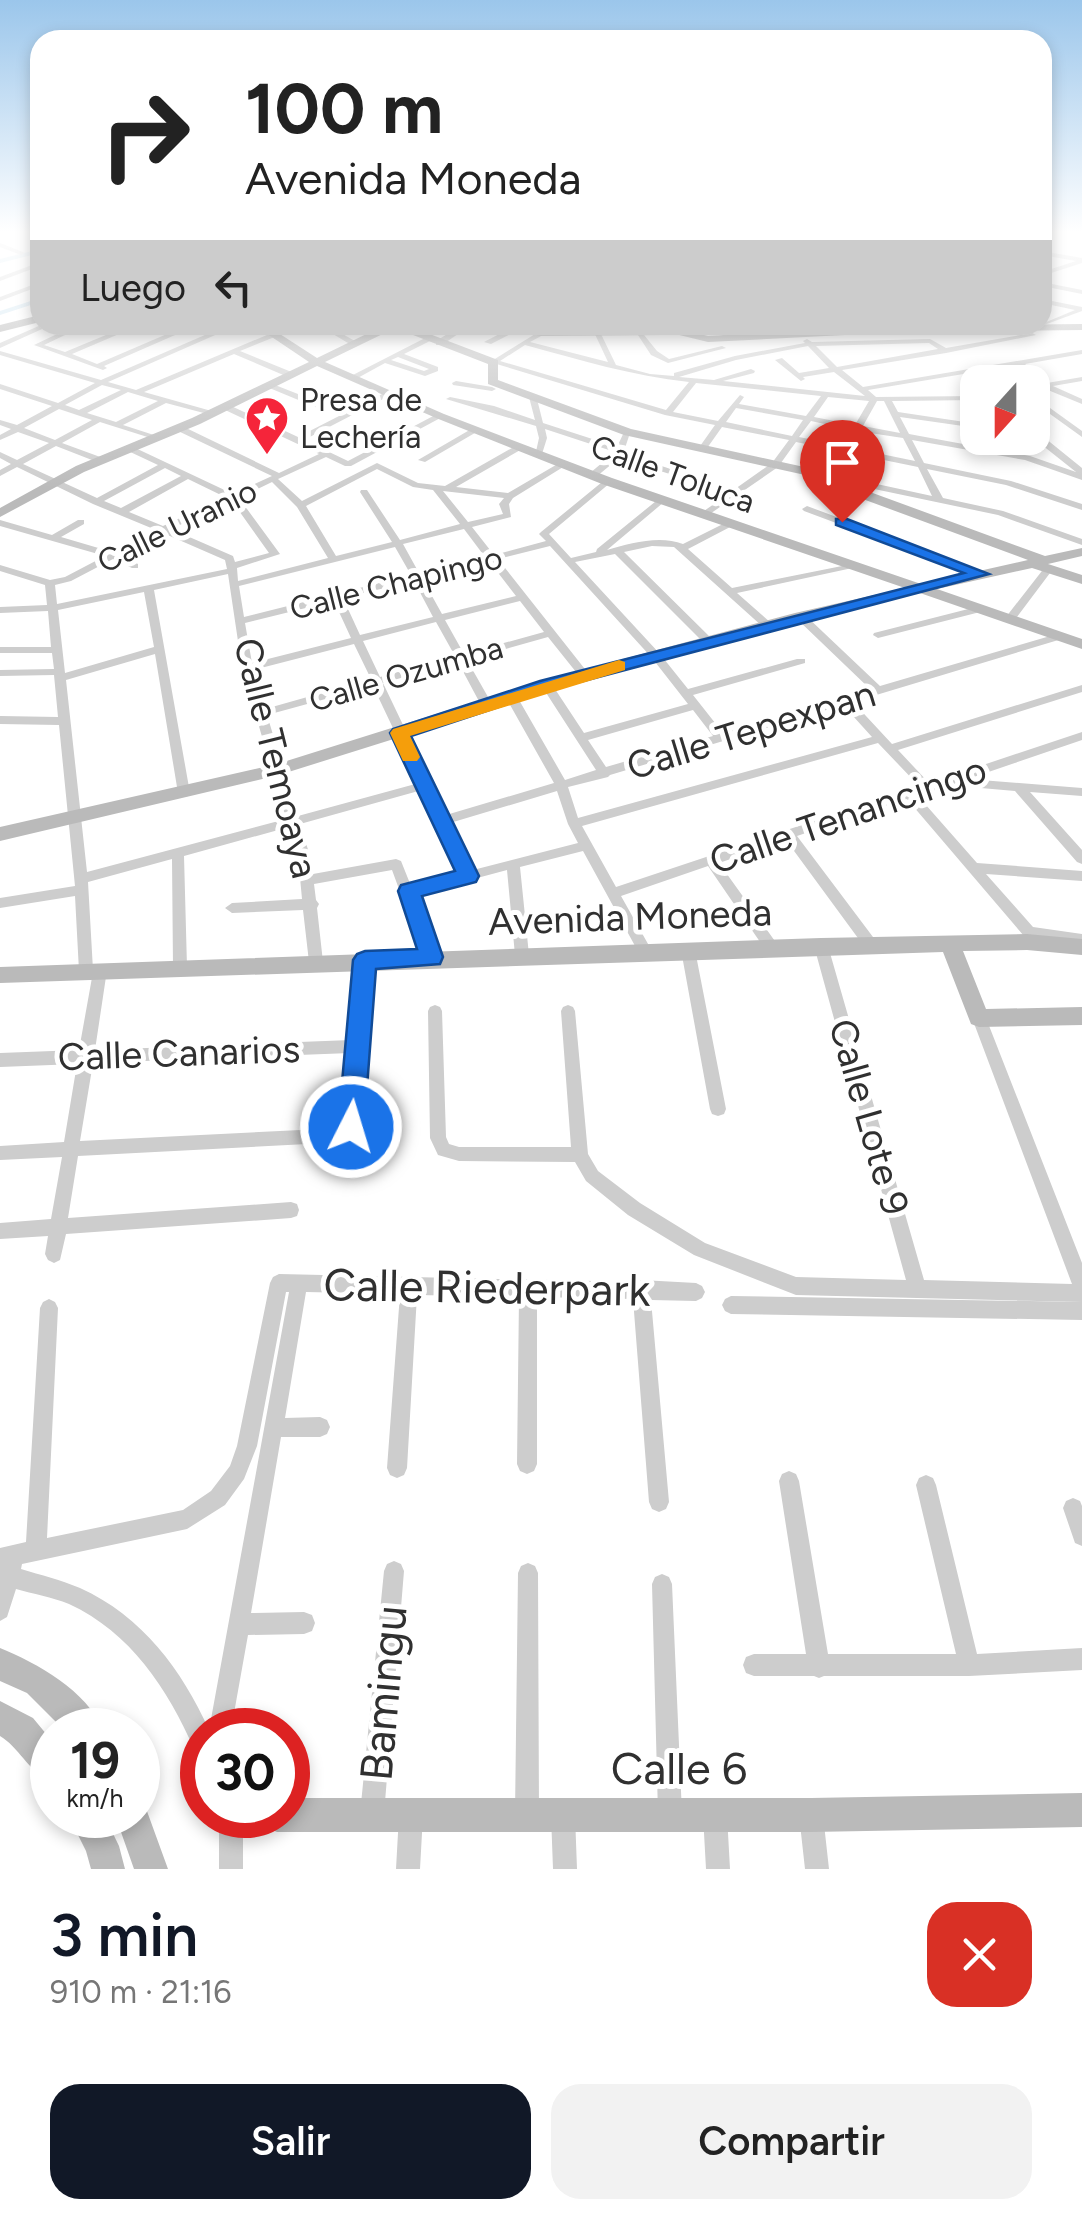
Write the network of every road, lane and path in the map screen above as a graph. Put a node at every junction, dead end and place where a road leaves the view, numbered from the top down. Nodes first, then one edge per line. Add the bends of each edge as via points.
1 (30, 318) edge
2 (0, 327) edge
3 (1082, 327) edge
4 (1052, 328) edge
5 (31, 335) edge
6 (60, 335) edge
7 (111, 335) edge
8 (171, 335) edge
9 (210, 335) edge
10 (258, 335) edge
11 (278, 335) edge
12 (340, 335) edge
13 (374, 335) edge
14 (421, 335) edge
15 (445, 335) edge
16 (498, 335) edge
17 (537, 335) edge
18 (598, 335) edge
19 (648, 335) edge
20 (690, 335) edge
21 (731, 335) edge
22 (791, 335) edge
23 (807, 335) edge
24 (814, 335) edge
25 (843, 335) edge
26 (1013, 335) edge
27 (1038, 335) edge
28 (434, 340) junction
29 (488, 342) dead end
30 (716, 342) junction
31 (525, 343) junction
32 (356, 344) junction
33 (234, 351) junction
34 (946, 351) junction
35 (1, 352) edge
36 (1082, 352) edge
37 (64, 354) junction
38 (398, 354) junction
39 (779, 360) dead end
40 (385, 361) junction
41 (668, 361) junction
42 (318, 362) junction
43 (494, 362) junction
44 (1020, 363) junction
45 (1022, 365) edge
46 (98, 366) junction
47 (831, 366) junction
48 (614, 368) junction
49 (788, 369) junction
50 (751, 372) dead end
51 (118, 373) junction
52 (291, 375) junction
53 (797, 376) junction
54 (679, 377) junction
55 (351, 378) junction
56 (1082, 380) edge
57 (694, 381) junction
58 (456, 382) dead end
59 (709, 382) junction
60 (98, 383) junction
61 (270, 385) junction
62 (492, 385) junction
63 (1050, 385) edge
64 (0, 386) edge
65 (748, 386) junction
66 (1050, 388) edge
67 (862, 389) junction
68 (130, 392) junction
69 (386, 394) junction
70 (824, 394) junction
71 (1050, 395) edge
72 (1067, 395) junction
73 (533, 397) junction
74 (946, 398) junction
75 (960, 398) edge
76 (450, 399) dead end
77 (874, 399) junction
78 (887, 399) junction
79 (164, 401) junction
80 (1082, 402) edge
81 (734, 405) junction
82 (59, 406) junction
83 (226, 407) junction
84 (328, 408) dead end
85 (491, 408) junction
86 (1050, 410) edge
87 (960, 411) edge
88 (668, 412) junction
89 (80, 413) junction
90 (212, 414) junction
91 (894, 414) junction
92 (440, 416) junction
93 (98, 420) junction
94 (810, 420) junction
95 (0, 422) edge
96 (721, 424) junction
97 (960, 424) edge
98 (540, 425) junction
99 (115, 426) junction
100 (18, 428) junction
101 (178, 428) junction
102 (857, 429) junction
103 (476, 430) junction
104 (628, 432) junction
105 (1082, 435) edge
106 (0, 438) edge
107 (154, 438) junction
108 (907, 439) junction
109 (795, 440) junction
110 (297, 441) junction
111 (54, 443) junction
112 (519, 446) junction
113 (960, 447) edge
114 (1050, 447) edge
115 (129, 448) junction
116 (702, 449) junction
117 (619, 453) junction
118 (326, 454) junction
119 (538, 454) junction
120 (1011, 455) edge
121 (0, 456) edge
122 (100, 460) junction
123 (422, 460) dead end
124 (17, 463) junction
125 (564, 464) junction
126 (164, 465) junction
127 (775, 465) junction
128 (920, 466) junction
129 (0, 472) edge
130 (1082, 475) edge
131 (187, 476) junction
132 (276, 478) junction
133 (600, 478) junction
134 (54, 483) junction
135 (863, 484) junction
136 (440, 489) junction
137 (364, 492) dead end
138 (736, 492) junction
139 (510, 496) junction
140 (234, 498) junction
141 (662, 500) junction
142 (939, 500) junction
143 (96, 502) junction
144 (300, 505) junction
145 (1082, 507) edge
146 (807, 509) dead end
147 (2, 510) edge
148 (121, 512) junction
149 (704, 515) junction
150 (80, 522) dead end
151 (0, 523) edge
152 (729, 524) junction
153 (466, 527) junction
154 (162, 530) junction
155 (55, 537) junction
156 (1082, 542) edge
157 (551, 543) junction
158 (399, 545) junction
159 (684, 547) junction
160 (617, 550) junction
161 (1082, 552) edge
162 (112, 555) junction
163 (596, 555) junction
164 (492, 559) junction
165 (334, 560) junction
166 (569, 561) junction
167 (232, 564) junction
168 (1041, 564) junction
169 (854, 565) junction
170 (135, 566) dead end
171 (0, 568) edge
172 (981, 574) junction
173 (417, 579) junction
174 (1082, 580) edge
175 (50, 583) junction
176 (237, 584) junction
177 (921, 588) junction
178 (149, 590) junction
179 (732, 590) junction
180 (522, 597) junction
181 (338, 598) junction
182 (50, 608) junction
183 (980, 609) junction
184 (3, 612) edge
185 (800, 616) junction
186 (440, 619) junction
187 (1010, 620) junction
188 (240, 621) junction
189 (767, 625) junction
190 (551, 633) junction
191 (878, 635) dead end
192 (1061, 636) junction
193 (357, 640) junction
194 (708, 640) junction
195 (1081, 642) edge
196 (0, 650) edge
197 (56, 650) junction
198 (159, 650) junction
199 (656, 656) junction
200 (461, 659) junction
201 (801, 660) dead end
202 (247, 668) junction
203 (0, 673) edge
204 (58, 675) junction
205 (584, 675) junction
206 (376, 684) junction
207 (547, 685) junction
208 (1082, 688) edge
209 (878, 691) junction
210 (686, 694) junction
211 (512, 696) junction
212 (846, 701) junction
213 (486, 704) junction
214 (696, 706) junction
215 (262, 714) junction
216 (0, 720) edge
217 (64, 721) junction
218 (400, 733) junction
219 (1082, 736) edge
220 (580, 738) junction
221 (721, 738) junction
222 (886, 743) junction
223 (280, 769) junction
224 (604, 774) junction
225 (950, 781) junction
226 (423, 786) junction
227 (560, 786) junction
228 (1019, 787) junction
229 (928, 789) junction
230 (1082, 792) edge
231 (184, 793) junction
232 (911, 796) junction
233 (75, 818) junction
234 (440, 821) junction
235 (294, 822) junction
236 (574, 824) junction
237 (0, 834) edge
238 (790, 835) junction
239 (587, 845) junction
240 (178, 852) junction
241 (1082, 860) edge
242 (712, 861) junction
243 (396, 864) joint
244 (512, 864) junction
245 (973, 868) junction
246 (468, 876) junction
247 (1082, 876) edge
248 (309, 880) junction
249 (81, 884) junction
250 (409, 891) junction
251 (614, 893) junction
252 (0, 903) edge
253 (312, 904) junction
254 (232, 908) dead end
255 (1082, 938) edge
256 (950, 943) junction
257 (820, 946) junction
258 (871, 946) junction
259 (1082, 947) edge
260 (772, 948) junction
261 (688, 950) junction
262 (645, 951) junction
263 (522, 955) junction
264 (432, 957) junction
265 (365, 960) junction
266 (316, 962) junction
267 (180, 968) junction
268 (93, 971) junction
269 (0, 974) edge
270 (435, 1011) dead end
271 (568, 1011) dead end
272 (1082, 1016) edge
273 (979, 1018) junction
274 (358, 1046) junction
275 (85, 1058) junction
276 (0, 1060) edge
277 (718, 1109) dead end
278 (71, 1150) junction
279 (0, 1153) edge
280 (580, 1155) junction
281 (291, 1210) dead end
282 (59, 1225) junction
283 (0, 1231) edge
284 (54, 1254) dead end
285 (289, 1284) junction
286 (409, 1286) junction
287 (796, 1286) junction
288 (528, 1287) junction
289 (917, 1288) junction
290 (641, 1289) junction
291 (1082, 1290) edge
292 (696, 1292) dead end
293 (732, 1305) dead end
294 (808, 1306) junction
295 (49, 1308) dead end
296 (1082, 1312) edge
297 (320, 1427) dead end
298 (274, 1428) junction
299 (268, 1460) joint
300 (528, 1464) dead end
301 (397, 1468) dead end
302 (238, 1472) joint
303 (790, 1481) dead end
304 (926, 1486) dead end
305 (659, 1502) dead end
306 (1074, 1508) dead end
307 (1082, 1536) edge
308 (36, 1549) junction
309 (7, 1563) edge
310 (394, 1571) dead end
311 (528, 1573) dead end
312 (662, 1584) dead end
313 (0, 1610) edge
314 (304, 1623) dead end
315 (239, 1624) junction
316 (1082, 1659) edge
317 (0, 1664) edge
318 (754, 1665) dead end
319 (969, 1665) junction
320 (819, 1668) junction
321 (65, 1708) edge
322 (189, 1708) edge
323 (224, 1708) edge
324 (0, 1717) edge
325 (30, 1740) edge
326 (1082, 1810) edge
327 (715, 1814) junction
328 (310, 1815) edge
329 (372, 1815) junction
330 (411, 1815) junction
331 (527, 1815) junction
332 (563, 1815) junction
333 (670, 1815) junction
334 (810, 1816) junction
335 (98, 1838) edge
336 (141, 1838) edge
337 (231, 1838) edge
338 (108, 1869) edge
339 (152, 1869) edge
340 (232, 1869) edge
341 (408, 1869) edge
342 (565, 1869) edge
343 (718, 1869) edge
344 (817, 1869) edge

1 - 2 main road
3 - 4 main road
5 - 35 street
6 - 37 street via 38,345
7 - 37 street
8 - 46 street
9 - 51 street
10 - 33 street
11 - 42 main road, Calle Toluca
12 - 32 street
13 - 32 main road
14 - 28 main road
15 - 28 street
16 - 29 street
17 - 31 street
18 - 48 street
19 - 41 street via 654,353
20 - 30 main road
21 - 30 street
22 - 30 main road
23 - 54 street
24 - 47 street
25 - 34 street via 933,341
26 - 34 street
27 - 44 street
28 - 38 street
28 - 43 main road
30 - 41 street
31 - 43 street
31 - 48 street
32 - 42 main road
33 - 52 street
33 - 68 street
34 - 47 street
35 - 60 street
36 - 44 street
37 - 46 street
38 - 40 street
38 - 40 street via 435,369 425,374
39 - 49 street
40 - 55 street
41 - 54 street via 664,367
42 - 52 main road
42 - 55 main road, Calle Toluca
43 - 62 main road
43 - 88 street
44 - 45 street
44 - 67 street
46 - 51 street
47 - 49 street
47 - 53 street
47 - 67 street
48 - 54 street
49 - 53 street
50 - 59 street
51 - 60 street
52 - 61 main road
53 - 70 street
54 - 57 street
55 - 69 main road, Calle Toluca
56 - 63 street
57 - 59 street
57 - 88 street
58 - 62 street
59 - 65 street
60 - 68 street
60 - 82 street
61 - 83 main road
61 - 84 street
62 - 73 main road
62 - 85 street
64 - 82 street
65 - 70 street
65 - 81 street
66 - 72 street
67 - 77 street
68 - 79 street
68 - 89 street
69 - 92 main road, Calle Toluca
69 - 110 street
70 - 77 street
70 - 94 street
71 - 72 street
72 - 80 street
73 - 98 street
73 - 104 main road
74 - 75 street
74 - 78 street
74 - 87 street
76 - 85 street
77 - 78 street
77 - 102 street
78 - 91 street
79 - 90 street
79 - 99 street
81 - 94 street
81 - 96 street
82 - 89 street
82 - 100 street
83 - 90 main road
83 - 110 street
85 - 98 street
86 - 105 street
88 - 96 street
89 - 93 street
90 - 101 main road
91 - 97 street
91 - 108 street
92 - 103 main road, Calle Toluca
92 - 118 street via 348,464
93 - 99 street
93 - 111 street
94 - 102 street
94 - 109 street
95 - 100 street
96 - 109 street
96 - 116 street
98 - 117 street
98 - 119 street
99 - 107 street
100 - 106 street
100 - 111 street
101 - 107 main road
101 - 132 street
102 - 108 street
103 - 112 main road, Calle Toluca
103 - 123 street
104 - 116 main road
104 - 117 street
107 - 115 main road
108 - 113 street
108 - 128 street
109 - 127 street
109 - 128 street
110 - 118 street
111 - 122 street
111 - 124 street
112 - 119 main road, Calle Toluca
112 - 136 street
114 - 130 street
115 - 122 main road
115 - 126 street
116 - 127 main road
117 - 133 street
117 - 138 street
118 - 132 street, Calle Uranio
119 - 125 main road, Calle Toluca
120 - 130 street
121 - 124 street
122 - 134 main road
124 - 129 street
124 - 134 street
125 - 133 main road, Calle Toluca
125 - 139 street
126 - 131 street
126 - 143 street
127 - 135 main road
127 - 138 street
128 - 142 street
128 - 145 street via 1008,483
131 - 140 street
131 - 148 street
132 - 140 street, Calle Uranio
132 - 144 street
133 - 141 main road, Calle Toluca
133 - 157 street via 546,531
134 - 143 street
134 - 147 main road
135 - 142 street
135 - 168 main road via 864,496
136 - 139 street
136 - 144 street via 404,482 377,466
136 - 153 street
137 - 158 street
138 - 149 street
139 - 153 street via 504,504 510,514
140 - 154 street, Calle Uranio
140 - 167 street via 275,554
141 - 149 main road, Calle Toluca
141 - 163 street
142 - 156 street via 1000,512
143 - 148 street
144 - 165 street
146 - 172 street
148 - 154 street
149 - 152 main road, Calle Toluca
150 - 155 street
151 - 155 street
152 - 159 street
152 - 169 main road, Calle Toluca
153 - 158 street
153 - 164 street
154 - 162 street, Calle Uranio
154 - 167 street
155 - 162 street
157 - 164 street, Calle Chapingo
157 - 166 street
158 - 165 street
158 - 173 street
159 - 160 street via 662,542
159 - 179 street
160 - 163 street
160 - 194 street
161 - 168 main road
162 - 170 street
162 - 175 street, Calle Uranio
163 - 166 street
164 - 173 street, Calle Chapingo
164 - 180 street
165 - 176 street
166 - 199 street
167 - 176 street, Calle Temoaya
167 - 178 street
168 - 172 main road
168 - 174 main road
168 - 187 street
169 - 177 main road, Calle Toluca
169 - 179 street
171 - 175 street
172 - 177 main road
173 - 181 street, Calle Chapingo
173 - 186 street
175 - 182 street, Calle Uranio
176 - 188 street, Calle Temoaya
177 - 183 main road, Calle Toluca
177 - 185 main road
178 - 182 street
178 - 198 street
179 - 189 street
180 - 186 street
180 - 190 street
181 - 188 street, Calle Chapingo
181 - 193 street
182 - 184 street
182 - 197 street, Calle Uranio
183 - 187 main road, Calle Toluca
183 - 191 street
185 - 189 main road
185 - 209 street
186 - 193 street
186 - 200 street
187 - 192 main road, Calle Toluca
188 - 202 street, Calle Temoaya
189 - 194 main road
190 - 200 street, Calle Ozumba
190 - 205 street
192 - 195 main road, Calle Toluca
192 - 209 street, Calle Tepexpan
193 - 202 street
193 - 206 street
194 - 199 main road
196 - 197 street
197 - 204 street, Calle Uranio
198 - 204 street
198 - 231 street
199 - 205 main road
199 - 210 street
200 - 206 street, Calle Ozumba
200 - 213 street
201 - 210 street
202 - 215 street, Calle Temoaya
203 - 204 street
204 - 217 street, Calle Uranio
205 - 207 main road
206 - 215 street, Calle Ozumba
206 - 218 street
207 - 211 main road
207 - 220 street
208 - 222 street
209 - 212 street, Calle Tepexpan
210 - 214 street
211 - 213 main road
211 - 227 street
212 - 221 street, Calle Tepexpan
212 - 222 street
213 - 218 main road
214 - 220 street
214 - 221 street
215 - 223 street, Calle Temoaya
216 - 217 street
217 - 233 street, Calle Uranio
218 - 223 main road
218 - 226 street
219 - 225 street, Calle Tenancingo
220 - 224 street
221 - 224 street, Calle Tepexpan
222 - 229 street
222 - 236 street
223 - 231 main road
223 - 235 street, Calle Temoaya
224 - 227 street, Calle Tepexpan
225 - 228 street
225 - 229 street, Calle Tenancingo
226 - 234 street
226 - 235 street
227 - 234 street, Calle Tepexpan
227 - 236 street
228 - 230 street
228 - 241 street
229 - 232 street, Calle Tenancingo
231 - 233 main road
232 - 238 street, Calle Tenancingo
232 - 245 street
233 - 237 main road
233 - 249 street, Calle Uranio
234 - 246 street
235 - 240 street
235 - 248 street, Calle Temoaya
236 - 239 street
238 - 242 street, Calle Tenancingo
238 - 258 street
239 - 244 street
239 - 251 street
240 - 249 street
240 - 267 street
242 - 251 street, Calle Tenancingo
242 - 260 street
243 - 248 street
243 - 250 street
244 - 246 street
244 - 263 street
245 - 247 street
245 - 255 street via 1030,932
246 - 250 street
248 - 253 street, Calle Temoaya
249 - 252 street
249 - 268 street, Calle Uranio
250 - 264 street
251 - 262 street
253 - 254 street
253 - 266 street, Calle Temoaya
256 - 258 main road, Avenida Moneda
256 - 259 main road, Avenida Moneda
256 - 273 main road
257 - 258 main road, Avenida Moneda
257 - 260 main road, Avenida Moneda
257 - 289 street, Calle Lote 9
260 - 261 main road, Avenida Moneda
261 - 262 main road, Avenida Moneda
261 - 277 street
262 - 263 main road, Avenida Moneda
263 - 264 main road, Avenida Moneda
264 - 265 main road, Avenida Moneda
265 - 266 main road, Avenida Moneda
265 - 274 street
266 - 267 main road, Avenida Moneda
267 - 268 main road, Avenida Moneda
268 - 269 main road, Avenida Moneda
268 - 275 street
270 - 280 street via 438,1138 444,1150
271 - 280 street
272 - 273 main road
273 - 291 street
274 - 275 street, Calle Canarios
274 - 278 street via 346,1135
275 - 276 street, Calle Canarios
275 - 278 street
278 - 279 street
278 - 282 street
280 - 287 street via 592,1176 634,1210 700,1248
281 - 282 street
282 - 283 street
282 - 284 street
285 - 286 street, Calle Riederpark
285 - 298 street
285 - 302 street
286 - 288 street, Calle Riederpark
286 - 301 street
287 - 289 street
287 - 294 street
288 - 290 street, Calle Riederpark
288 - 300 street
289 - 291 street
290 - 292 street, Calle Riederpark
290 - 305 street
293 - 294 street
294 - 296 street
295 - 308 street
297 - 298 street
298 - 299 street
299 - 315 street
302 - 308 street via 211,1505 186,1520
303 - 320 street
304 - 319 street
306 - 307 street
308 - 309 street
309 - 313 street
309 - 322 street via 115,1621 153,1656
310 - 329 street, Bamingu
311 - 331 street
312 - 333 street
314 - 315 street
315 - 323 street
316 - 319 street
317 - 321 main road via 38,1682
318 - 320 street
319 - 320 street
324 - 325 main road
326 - 334 main road, Calle 6
327 - 333 main road, Calle 6
327 - 334 main road, Calle 6
327 - 343 street
328 - 329 main road, Calle 6
329 - 330 main road, Calle 6
330 - 331 main road, Calle 6
330 - 341 street
331 - 332 main road, Calle 6
332 - 333 main road, Calle 6
332 - 342 street
334 - 344 street
335 - 338 main road
336 - 339 main road
337 - 340 street

